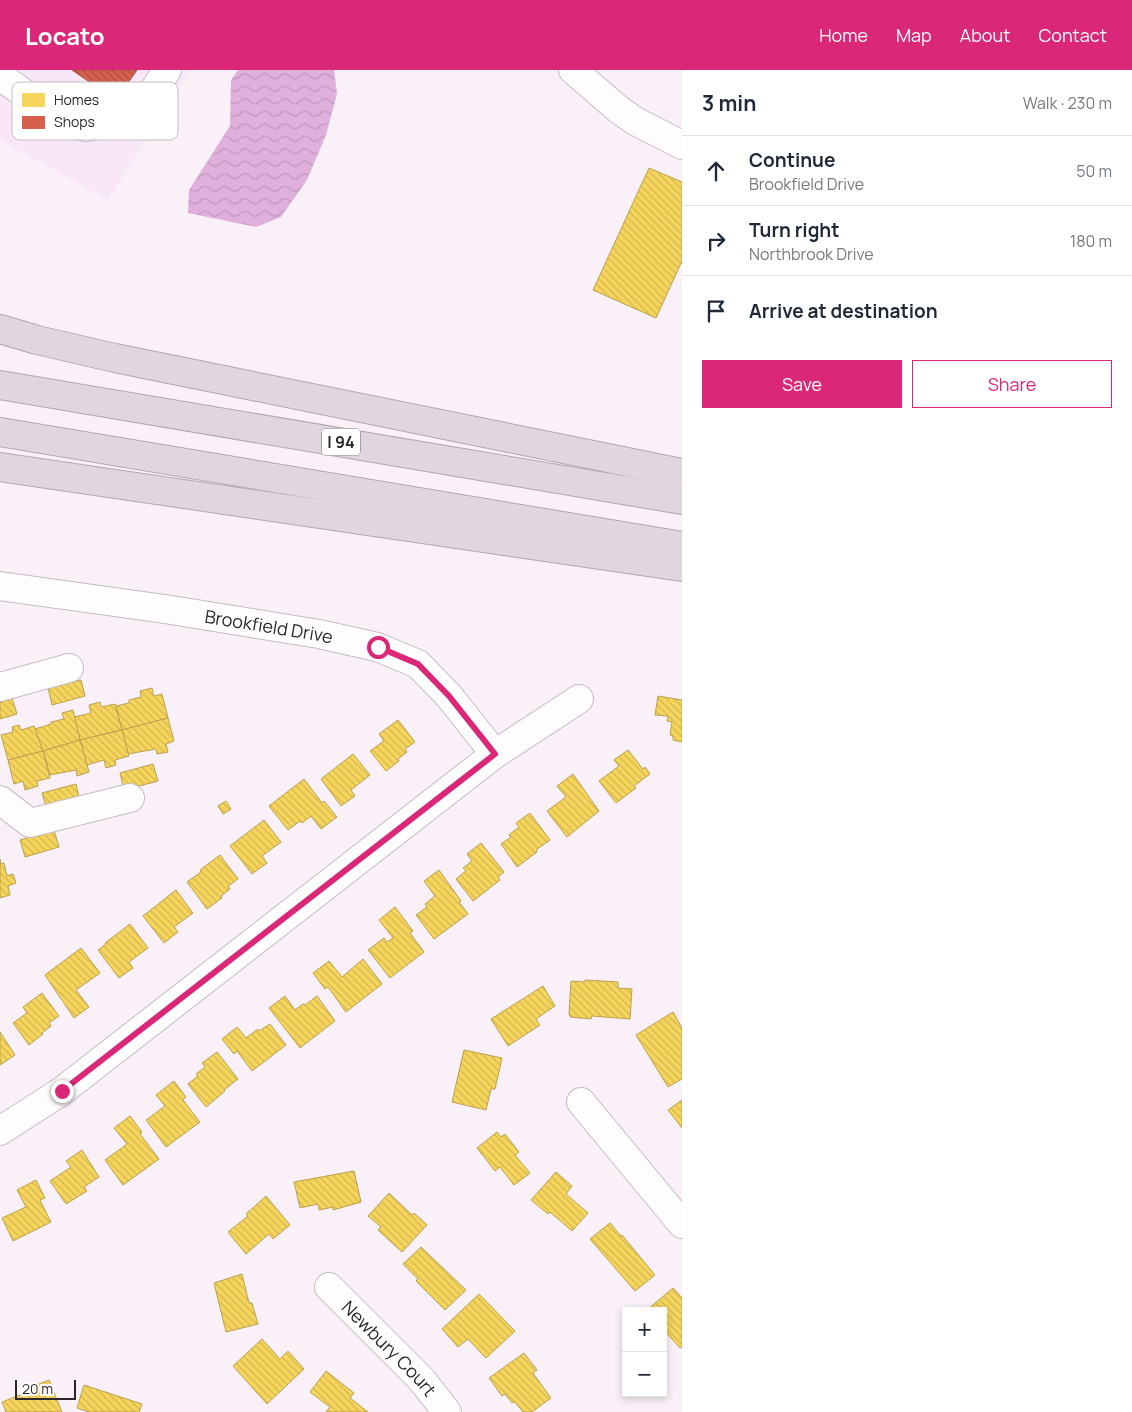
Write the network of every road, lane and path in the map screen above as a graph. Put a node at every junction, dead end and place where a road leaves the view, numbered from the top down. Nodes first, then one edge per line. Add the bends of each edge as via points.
1 (167, 70) edge
2 (573, 70) edge
3 (0, 76) edge
4 (159, 82) edge
5 (12, 85) edge
6 (682, 145) edge
7 (0, 329) edge
8 (0, 385) edge
9 (0, 432) edge
10 (0, 467) edge
11 (682, 473) edge
12 (682, 500) edge
13 (682, 546) edge
14 (682, 567) edge
15 (0, 586) edge
16 (69, 668) dead end
17 (0, 687) edge
18 (579, 699) dead end
19 (495, 754) junction
20 (130, 798) dead end
21 (0, 800) edge
22 (581, 1102) dead end
23 (0, 1130) edge
24 (682, 1224) edge
25 (329, 1287) dead end
26 (447, 1412) edge

1 - 4 street
2 - 6 street via 630,117
3 - 5 street
7 - 11 highway via 115,358
8 - 12 highway, I 94
9 - 13 highway
10 - 14 highway
15 - 19 street, Brookfield Drive via 165,609 378,647 418,664 449,696
16 - 17 street
18 - 19 street
19 - 23 street via 62,1091
20 - 21 street via 30,823
22 - 24 street
25 - 26 street, Newbury Court via 421,1379

